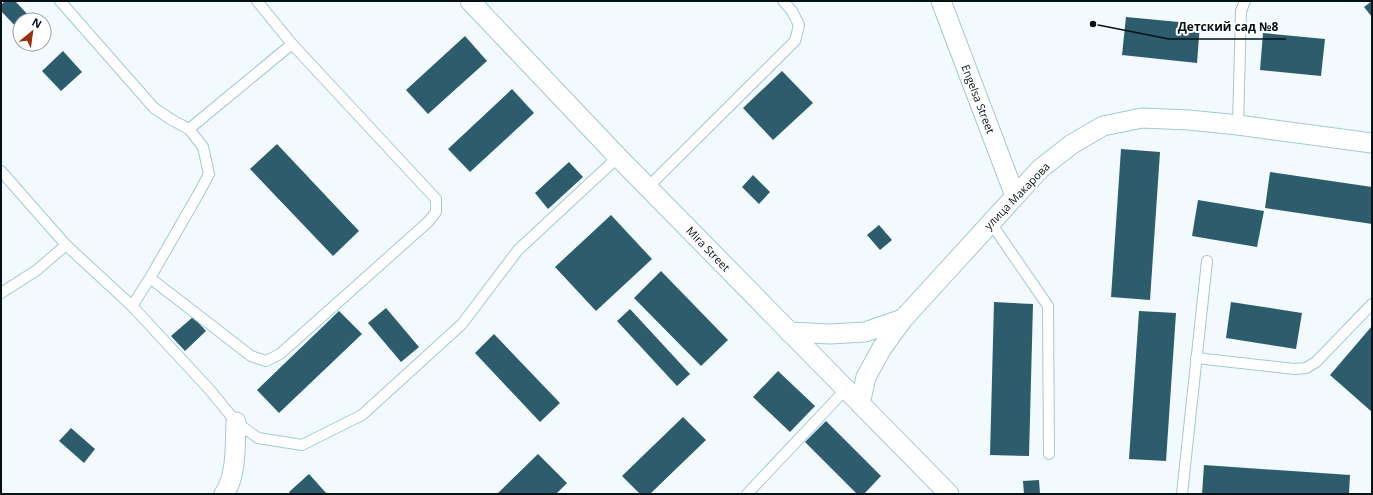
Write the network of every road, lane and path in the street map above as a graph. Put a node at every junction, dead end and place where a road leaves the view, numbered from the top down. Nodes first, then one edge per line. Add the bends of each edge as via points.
1 (60, 1) edge
2 (257, 1) edge
3 (470, 1) edge
4 (783, 1) edge
5 (941, 1) edge
6 (1245, 1) edge
7 (292, 44) junction
8 (1238, 125) junction
9 (190, 129) junction
10 (1372, 143) edge
11 (618, 157) junction
12 (1, 171) edge
13 (648, 188) junction
14 (1015, 196) junction
15 (991, 223) junction
16 (66, 244) junction
17 (1207, 261) dead end
18 (150, 278) junction
19 (1, 293) edge
20 (1372, 304) edge
21 (132, 306) junction
22 (903, 319) junction
23 (789, 332) junction
24 (1196, 358) junction
25 (846, 389) junction
26 (860, 404) junction
27 (236, 422) junction
28 (1049, 454) dead end
29 (224, 494) edge
30 (747, 494) edge
31 (948, 494) edge
32 (1182, 494) edge

1 - 9 lane via 154,108
2 - 7 lane
3 - 11 street, Mira Street
4 - 13 lane via 799,25 796,41
5 - 14 street, Engelsa Street
6 - 8 lane via 1241,11
7 - 9 lane
7 - 18 lane via 436,199 436,212 428,222 280,354 266,361 251,356
8 - 10 street, улица Макарова
8 - 14 street, улица Макарова via 1142,118 1103,126 1072,144 1040,169
9 - 18 lane via 202,147 209,174
11 - 13 street, Mira Street
11 - 27 lane via 518,250 462,324 362,415 302,445 258,438
12 - 16 lane
13 - 23 street, Mira Street
14 - 15 street, улица Макарова
15 - 22 street, улица Макарова
15 - 28 lane via 1048,306
16 - 19 lane via 37,270
16 - 21 lane
17 - 24 lane
18 - 21 lane
20 - 24 lane via 1316,362 1306,368
21 - 27 lane
22 - 23 street via 865,332
22 - 26 street, улица Макарова via 882,348 866,377
23 - 25 street, Mira Street
24 - 32 lane
25 - 26 street, Mira Street
25 - 30 lane
26 - 31 street, Mira Street
27 - 29 street via 234,467 228,490

